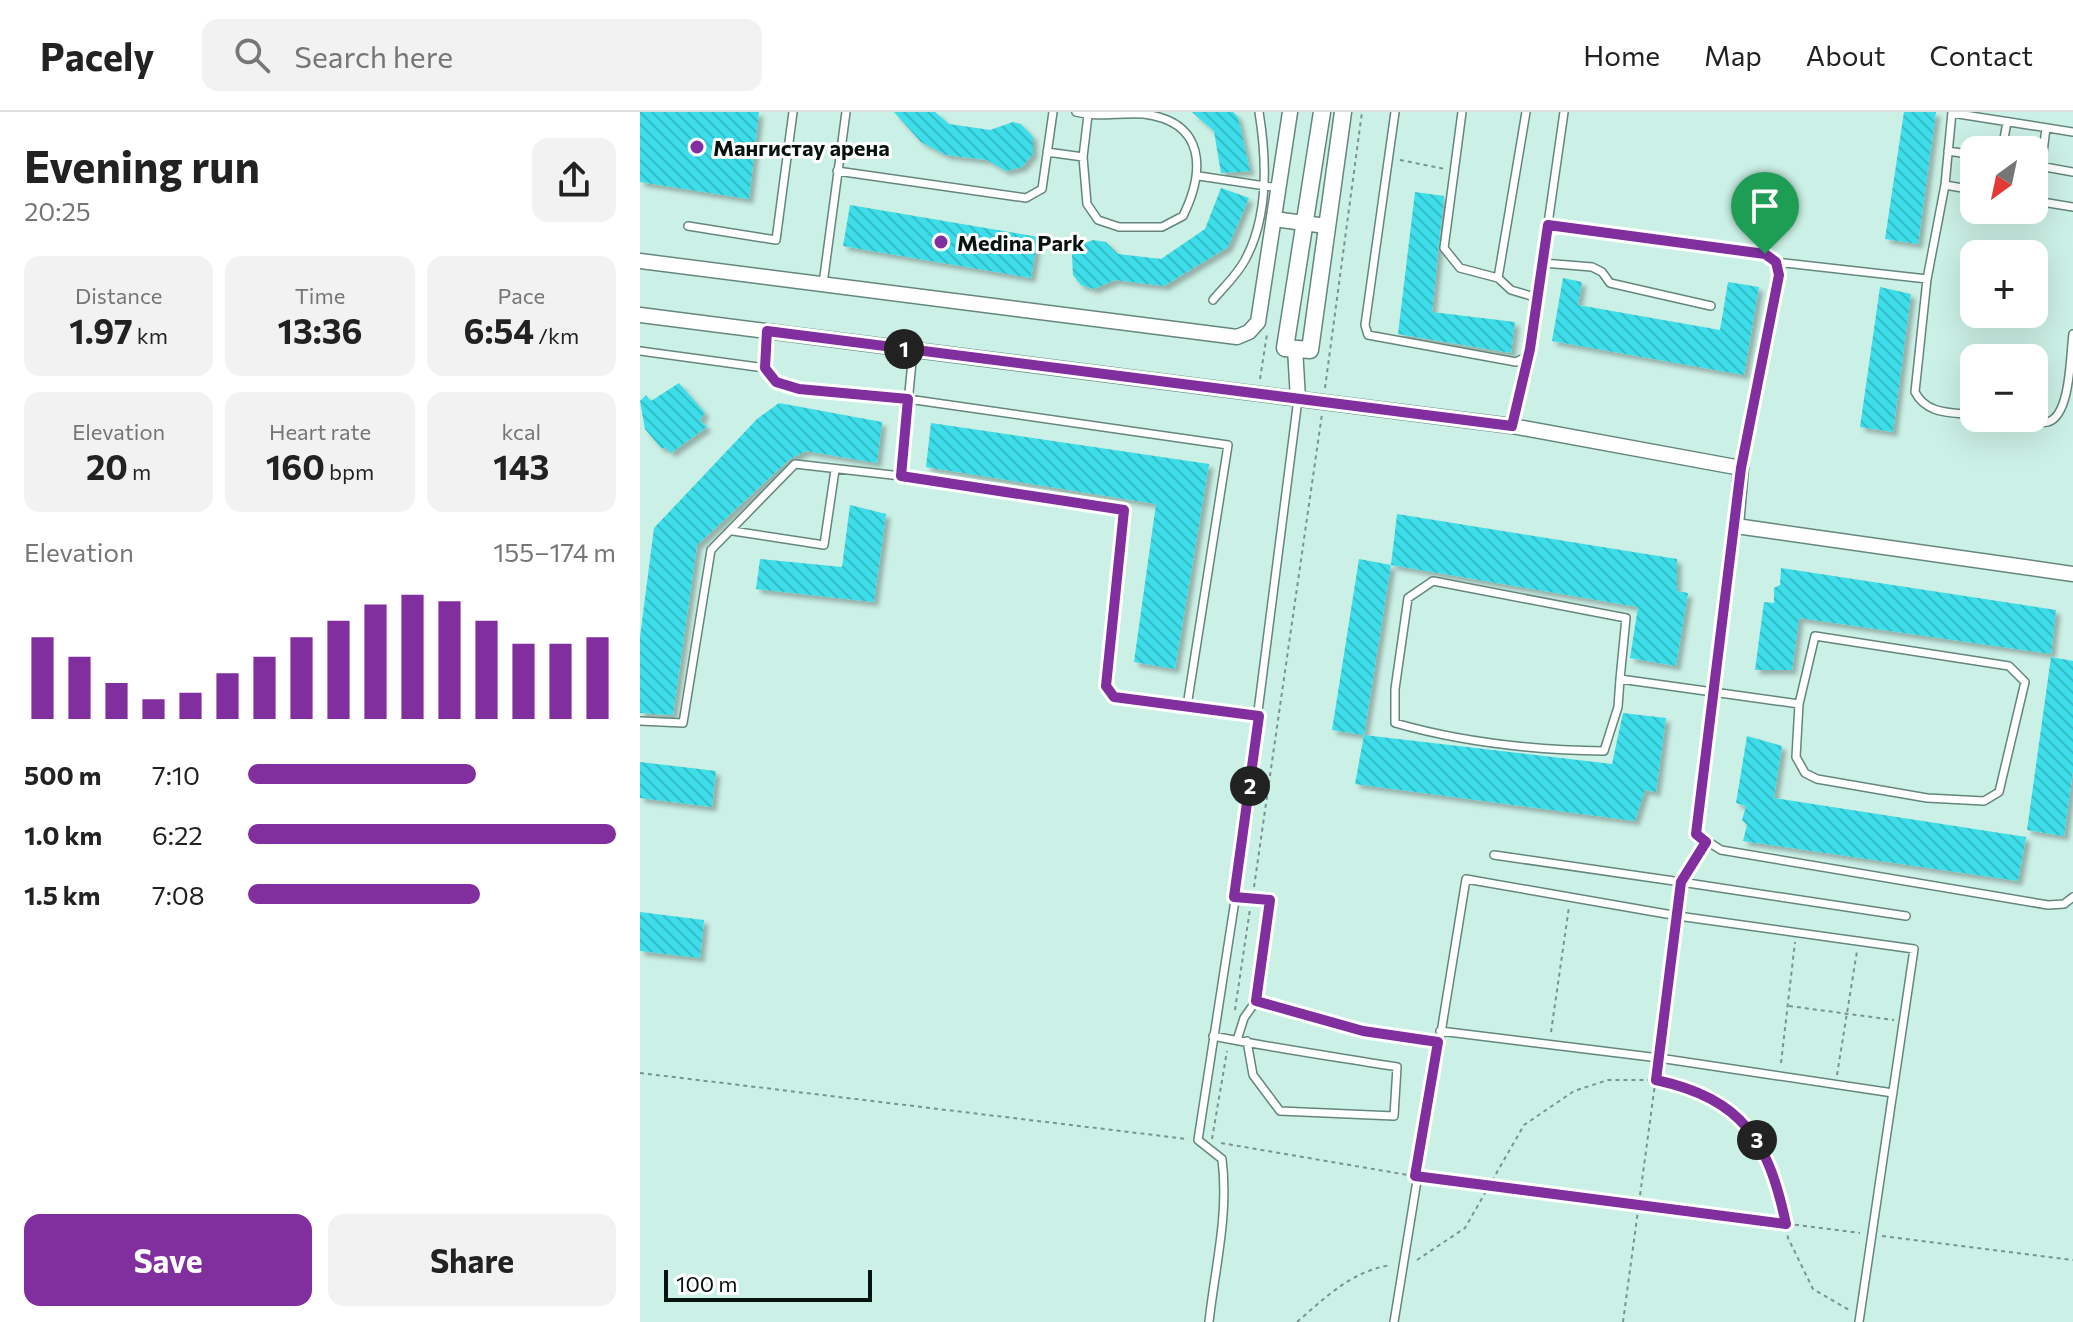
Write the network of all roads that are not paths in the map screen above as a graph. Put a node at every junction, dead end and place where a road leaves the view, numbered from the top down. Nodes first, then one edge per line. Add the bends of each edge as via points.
1 (793, 112) edge
2 (846, 112) edge
3 (1053, 112) edge
4 (1076, 112) edge
5 (1259, 112) edge
6 (1290, 112) edge
7 (1322, 112) edge
8 (1343, 112) edge
9 (1395, 112) edge
10 (1462, 112) edge
11 (1526, 112) edge
12 (1564, 112) edge
13 (1952, 113) edge
14 (1088, 115) junction
15 (2007, 122) junction
16 (2046, 128) junction
17 (2073, 132) edge
18 (2004, 136) edge
19 (2044, 136) edge
20 (1948, 151) junction
21 (1047, 152) junction
22 (1960, 153) edge
23 (1083, 157) junction
24 (2048, 168) edge
25 (837, 171) junction
26 (2073, 172) edge
27 (1199, 176) junction
28 (1945, 185) junction
29 (1271, 187) junction
30 (1960, 188) edge
31 (2048, 203) edge
32 (2073, 207) edge
33 (1274, 219) junction
34 (1305, 224) junction
35 (1548, 225) junction
36 (688, 226) dead end
37 (1326, 226) junction
38 (640, 261) edge
39 (1776, 262) junction
40 (1543, 263) junction
41 (1498, 278) junction
42 (1927, 279) junction
43 (823, 286) junction
44 (1538, 298) junction
45 (1213, 300) dead end
46 (1711, 306) dead end
47 (640, 315) edge
48 (767, 331) junction
49 (2073, 334) edge
50 (1295, 348) junction
51 (913, 350) junction
52 (640, 351) edge
53 (1526, 357) junction
54 (765, 368) junction
55 (908, 399) junction
56 (1298, 399) junction
57 (1960, 413) edge
58 (2048, 422) edge
59 (1512, 426) junction
60 (1741, 468) junction
61 (835, 470) junction
62 (901, 476) junction
63 (1736, 526) junction
64 (733, 531) junction
65 (2073, 574) edge
66 (1620, 679) junction
67 (1712, 694) junction
68 (1799, 704) junction
69 (1187, 706) junction
70 (1259, 716) junction
71 (640, 721) edge
72 (1706, 842) junction
73 (1494, 855) dead end
74 (1681, 882) junction
75 (1234, 897) junction
76 (2073, 897) edge
77 (1906, 916) dead end
78 (1256, 1001) junction
79 (1350, 1025) road end
80 (1440, 1031) junction
81 (1217, 1036) junction
82 (1237, 1040) junction
83 (1247, 1041) junction
84 (1893, 1093) junction
85 (1860, 1319) edge
86 (1209, 1322) edge
87 (1394, 1322) edge

1 - 36 lane via 776,240
2 - 25 lane
3 - 21 lane
4 - 14 lane
5 - 29 lane
6 - 29 street
7 - 34 street
8 - 37 street
9 - 53 lane via 1365,325 1368,335 1516,362
10 - 41 lane via 1444,248 1460,268
11 - 41 lane
12 - 35 lane
13 - 15 lane
13 - 20 lane
14 - 23 lane
14 - 27 lane via 1166,119 1187,134
15 - 16 lane
15 - 18 lane
16 - 17 lane
16 - 19 lane
20 - 22 lane
20 - 28 lane
21 - 23 lane
21 - 25 lane via 1042,189 1026,198
23 - 27 lane via 1083,185 1092,213 1119,227 1162,227 1183,216
24 - 26 lane
25 - 43 lane
27 - 29 lane
28 - 30 lane
28 - 42 lane
29 - 33 street
29 - 45 lane via 1244,263
31 - 32 lane
33 - 34 street
33 - 43 street via 1258,322 1237,337
34 - 37 street
34 - 50 street via 1285,348
35 - 39 lane via 1765,254
35 - 40 lane
37 - 50 street via 1310,350
38 - 43 street
39 - 42 lane
39 - 60 lane via 1779,275
40 - 44 lane
40 - 46 lane via 1592,267 1610,283
41 - 44 lane via 1511,290
42 - 57 lane via 1915,392 1922,405
44 - 53 lane
47 - 48 street
48 - 51 street
48 - 54 lane
49 - 58 lane via 2065,403 2058,417
50 - 56 street
51 - 55 lane
51 - 56 street
52 - 54 lane
53 - 59 lane
54 - 55 lane via 776,382 799,389
55 - 62 lane
55 - 69 lane via 1228,445
56 - 59 street
56 - 70 lane
59 - 60 street
60 - 63 street
61 - 62 lane
61 - 64 lane via 795,464
61 - 64 lane via 824,545
62 - 69 lane via 1124,510 1106,686 1114,697
63 - 65 street
63 - 67 lane
64 - 71 lane via 711,550 683,723
66 - 66 lane via 1626,618 1433,581 1408,598 1395,723 1562,751 1604,751 1618,707
66 - 67 lane
67 - 68 lane
67 - 72 lane via 1696,834
68 - 68 lane via 1796,757 1805,773 1927,798 1984,801 2004,782 2025,682 2009,666 1996,662 1815,636
69 - 70 lane
70 - 75 lane
72 - 74 lane
72 - 76 lane via 1721,850 2048,905
73 - 74 lane
74 - 77 lane
75 - 78 lane via 1270,900
75 - 81 lane
78 - 79 lane
78 - 82 lane
80 - 84 lane
80 - 84 lane via 1466,879 1914,949
80 - 87 lane
81 - 82 lane
81 - 86 lane via 1198,1140 1222,1159 1225,1188
82 - 83 lane
83 - 83 lane via 1397,1067 1394,1116 1280,1111 1253,1075
84 - 85 lane

